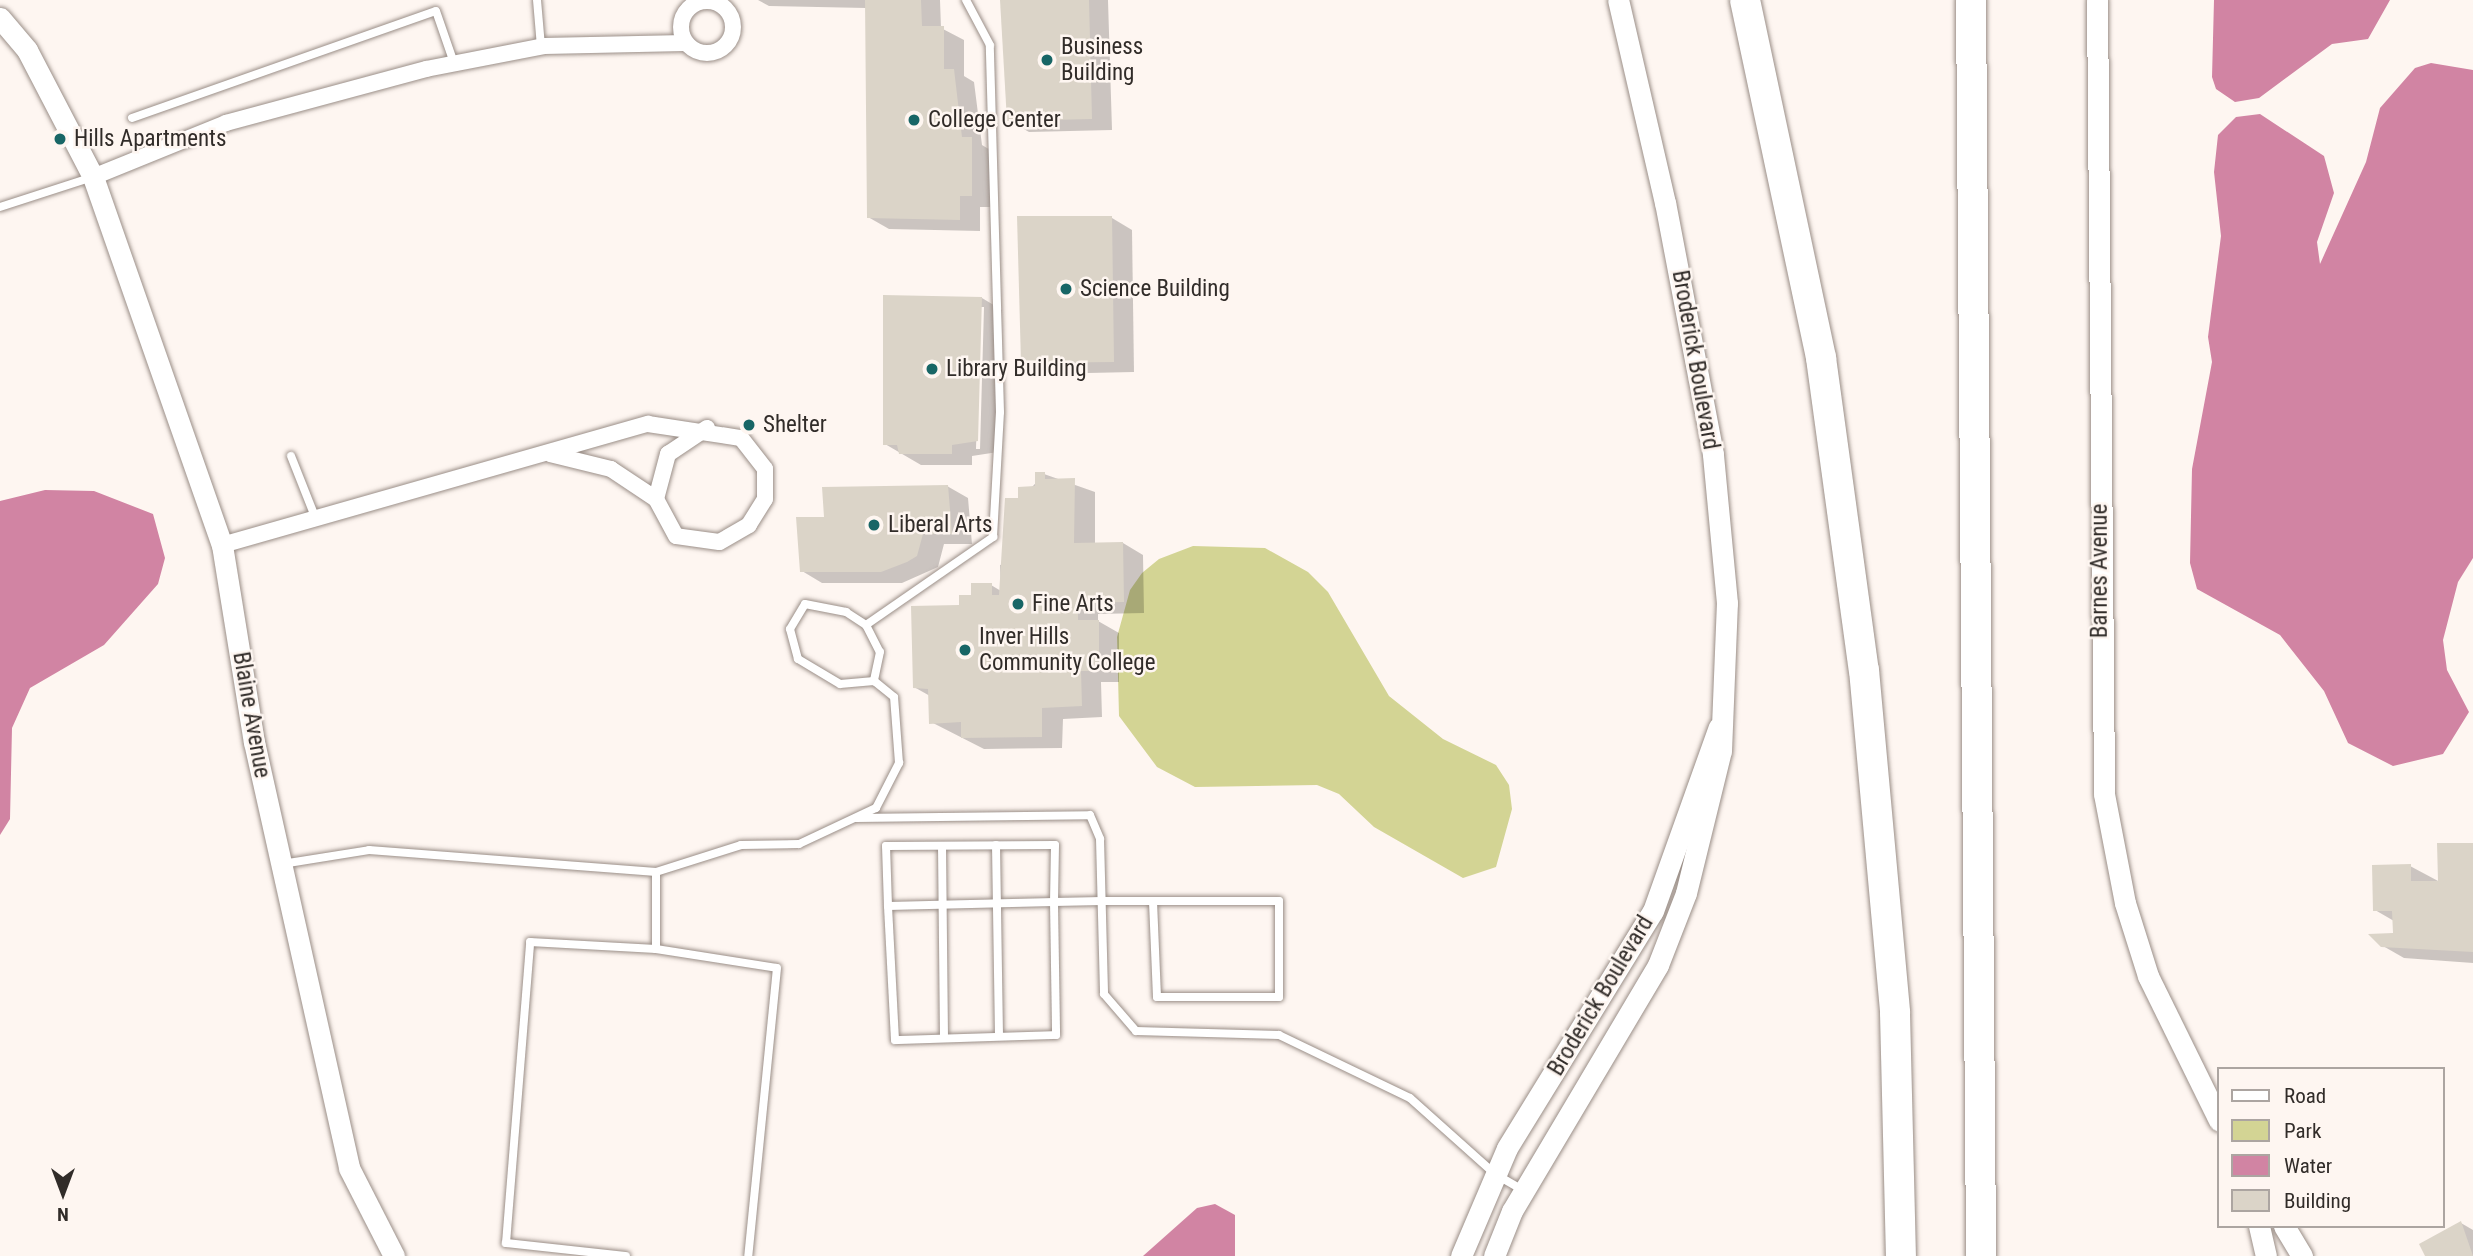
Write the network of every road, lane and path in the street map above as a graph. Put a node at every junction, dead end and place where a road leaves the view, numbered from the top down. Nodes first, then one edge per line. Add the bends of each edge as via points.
1 (537, 0) edge
2 (966, 0) edge
3 (1618, 0) edge
4 (1745, 0) edge
5 (1971, 0) edge
6 (2097, 0) edge
7 (0, 18) edge
8 (685, 43) dead end
9 (541, 47) junction
10 (454, 63) junction
11 (132, 118) dead end
12 (93, 177) junction
13 (0, 207) edge
14 (706, 428) junction
15 (550, 454) junction
16 (292, 457) dead end
17 (656, 499) junction
18 (316, 519) junction
19 (222, 545) junction
20 (866, 625) junction
21 (874, 681) junction
22 (1718, 726) junction
23 (853, 818) junction
24 (996, 845) junction
25 (942, 846) junction
26 (282, 864) junction
27 (656, 872) junction
28 (1102, 901) junction
29 (1153, 901) junction
30 (1054, 902) junction
31 (997, 904) junction
32 (942, 905) junction
33 (888, 906) junction
34 (656, 949) junction
35 (999, 1036) junction
36 (944, 1038) junction
37 (2218, 1118) edge
38 (1495, 1174) junction
39 (1524, 1191) junction
40 (2259, 1228) edge
41 (2285, 1228) edge
42 (394, 1256) edge
43 (626, 1256) edge
44 (748, 1256) edge
45 (1461, 1256) edge
46 (1494, 1256) edge
47 (1901, 1256) edge
48 (1981, 1256) edge
49 (2266, 1256) edge
50 (2302, 1256) edge

1 - 9 lane
2 - 20 lane via 990,45 1000,412 993,537
3 - 22 street, Broderick Boulevard via 1665,203 1713,454 1727,603
4 - 47 highway via 1821,358 1864,670 1895,1013
5 - 48 highway
6 - 37 street, Barnes Avenue via 2104,794 2124,902 2148,976
7 - 12 street, Blaine Avenue via 27,50
8 - 9 street
9 - 10 street
10 - 11 lane via 436,11
10 - 12 street via 226,123
12 - 13 lane
12 - 19 street, Blaine Avenue
14 - 15 street via 648,424 597,434
14 - 17 street via 668,454
14 - 17 street via 741,438 765,469 765,499 749,525 719,541 676,536
15 - 17 street via 611,469
15 - 18 street
16 - 18 lane
18 - 19 street
19 - 26 street, Blaine Avenue
20 - 21 lane via 880,652
20 - 21 lane via 846,612 805,604 790,629 797,659 840,684
21 - 23 lane via 894,697 899,763 876,808
22 - 38 street, Broderick Boulevard via 1636,947
22 - 39 street, Broderick Boulevard via 1721,751 1676,925
23 - 27 lane via 799,844 741,845
23 - 28 lane via 1090,815 1101,839
24 - 25 lane
24 - 30 lane via 1055,845
24 - 31 lane
25 - 32 lane
25 - 33 lane via 886,846
26 - 27 lane via 369,850
26 - 42 street, Blaine Avenue via 349,1168
27 - 34 lane
28 - 29 lane
28 - 30 lane
28 - 38 lane via 1104,994 1136,1031 1279,1035 1410,1098
29 - 29 lane via 1279,901 1279,997 1157,997
30 - 31 lane
30 - 35 lane via 1056,1035
31 - 32 lane
31 - 35 lane
32 - 33 lane
32 - 36 lane
33 - 36 lane via 895,1040
34 - 43 lane via 530,942 506,1243
34 - 44 lane via 777,968
35 - 36 lane
38 - 39 lane
38 - 45 street, Broderick Boulevard
39 - 46 street, Broderick Boulevard
40 - 49 street
41 - 50 street

